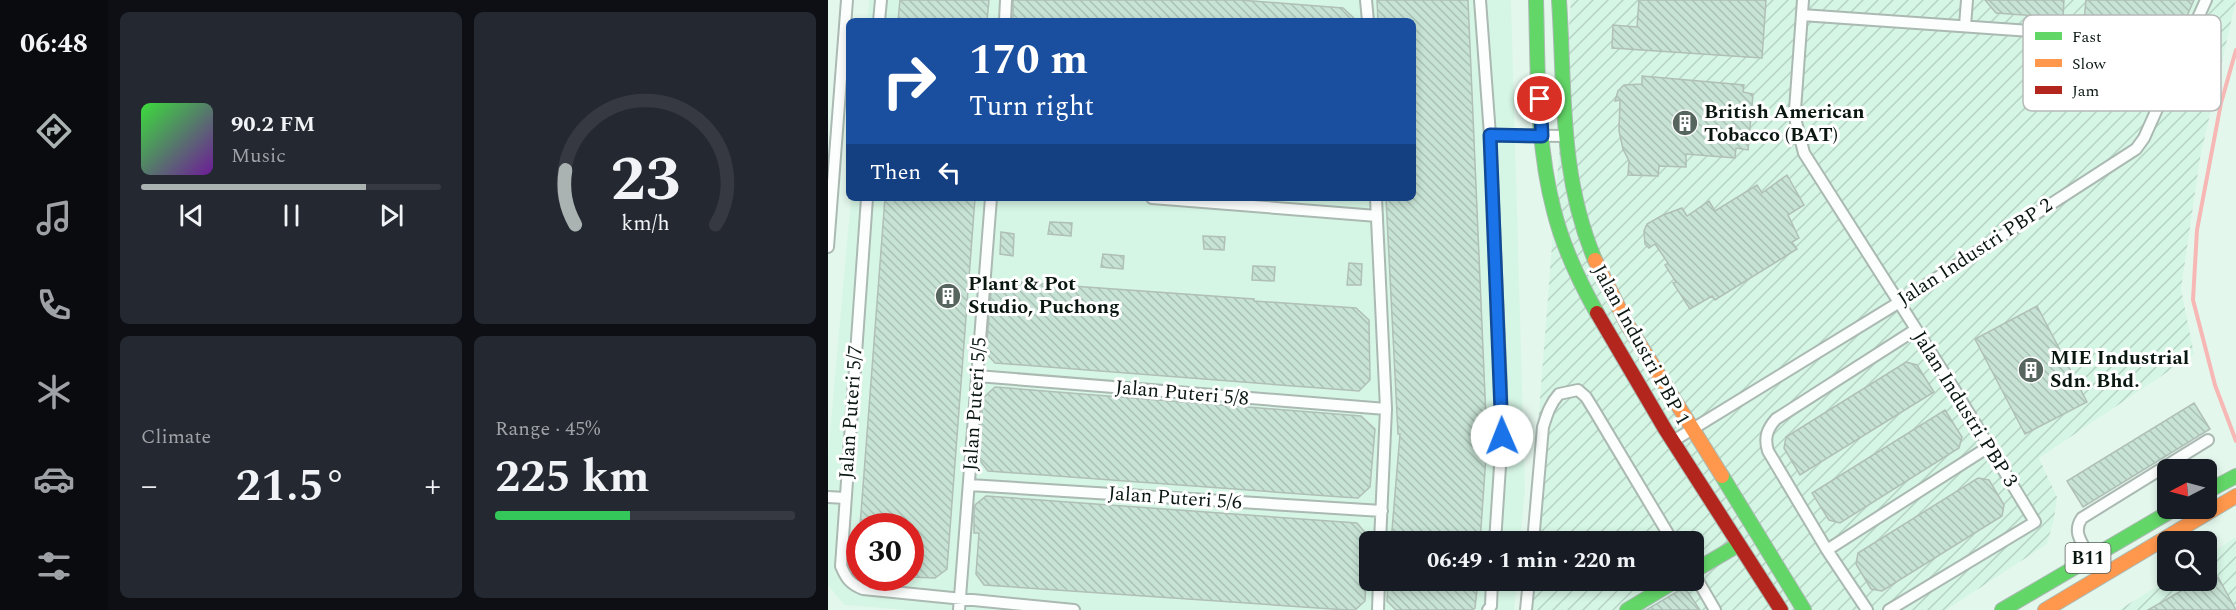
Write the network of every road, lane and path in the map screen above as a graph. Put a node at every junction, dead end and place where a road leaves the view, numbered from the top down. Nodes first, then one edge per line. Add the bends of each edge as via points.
1 (847, 0) edge
2 (881, 0) edge
3 (1006, 0) edge
4 (1366, 0) edge
5 (1480, 0) edge
6 (1536, 0) edge
7 (1559, 0) edge
8 (1803, 0) edge
9 (1967, 0) edge
10 (2206, 0) edge
11 (1802, 15) junction
12 (2200, 15) edge
13 (879, 18) edge
14 (1005, 18) edge
15 (1368, 18) edge
16 (1965, 26) junction
17 (2023, 30) edge
18 (2156, 111) edge
19 (1490, 135) junction
20 (1542, 136) junction
21 (1565, 136) junction
22 (867, 201) edge
23 (991, 201) edge
24 (1190, 201) edge
25 (1376, 201) edge
26 (1377, 216) junction
27 (828, 247) edge
28 (1898, 303) junction
29 (1915, 330) junction
30 (977, 376) junction
31 (1386, 409) junction
32 (1693, 430) junction
33 (2208, 440) dead end
34 (1673, 441) junction
35 (1989, 446) junction
36 (2235, 477) edge
37 (969, 485) junction
38 (2217, 486) edge
39 (2236, 496) edge
40 (828, 497) edge
41 (845, 498) junction
42 (1382, 511) junction
43 (2157, 519) edge
44 (1381, 531) edge
45 (1496, 531) edge
46 (1534, 531) edge
47 (1666, 531) edge
48 (1738, 545) junction
49 (1827, 550) junction
50 (2090, 557) junction
51 (1704, 566) edge
52 (1704, 590) edge
53 (1379, 591) edge
54 (1492, 591) edge
55 (1528, 591) edge
56 (1659, 591) edge
57 (959, 605) edge
58 (1074, 610) edge
59 (1378, 610) edge
60 (1488, 610) edge
61 (1526, 610) edge
62 (1627, 610) edge
63 (1715, 610) edge
64 (1781, 610) edge
65 (1804, 610) edge
66 (1867, 610) edge
67 (1889, 610) edge
68 (2002, 610) edge
69 (2045, 610) edge

1 - 27 street
2 - 13 street
3 - 14 street
4 - 15 street
5 - 19 street
6 - 20 main road, Jalan Industri PBP 1
7 - 21 main road, Jalan Industri PBP 1
8 - 11 street, Jalan Industri PBP 3
9 - 16 street
10 - 12 street, Jalan Industri PBP 2
11 - 16 street
11 - 28 street, Jalan Industri PBP 3 via 1795,101 1804,153
16 - 17 street
18 - 28 street, Jalan Industri PBP 2 via 2136,149
19 - 20 street
19 - 45 street via 1502,436
20 - 21 street
20 - 34 main road, Jalan Industri PBP 1 via 1554,213 1576,270 1605,328
21 - 32 main road, Jalan Industri PBP 1 via 1579,218 1595,261 1629,326
22 - 41 street, Jalan Puteri 5/7
23 - 30 street, Jalan Puteri 5/5
24 - 26 street
25 - 26 street
26 - 31 street
28 - 29 street, Jalan Industri PBP 3
28 - 32 street, Jalan Industri PBP 2
29 - 35 street, Jalan Industri PBP 3
29 - 49 street via 1776,419 1767,431 1768,451
30 - 31 street, Jalan Puteri 5/8
30 - 37 street, Jalan Puteri 5/5
31 - 42 street
32 - 34 street, Jalan Industri PBP 2
32 - 65 main road, Jalan Industri PBP 1
33 - 50 street via 2082,518 2077,534
34 - 48 main road, Jalan Industri PBP 1
35 - 49 street
35 - 67 street, Jalan Industri PBP 3 via 2035,522
36 - 38 main road
37 - 42 street, Jalan Puteri 5/6
37 - 57 street, Jalan Puteri 5/5
39 - 69 main road, B11
40 - 41 street
41 - 57 street, Jalan Puteri 5/7 via 840,566 853,585
42 - 44 street
43 - 50 main road, B11
46 - 47 street via 1547,414 1559,394 1578,390 1586,397
48 - 51 main road
48 - 64 main road, Jalan Industri PBP 1
49 - 66 street
50 - 68 main road, B11
52 - 63 street
53 - 59 street
54 - 60 street
55 - 61 street
56 - 62 main road
57 - 58 street, Jalan Puteri 5/7

